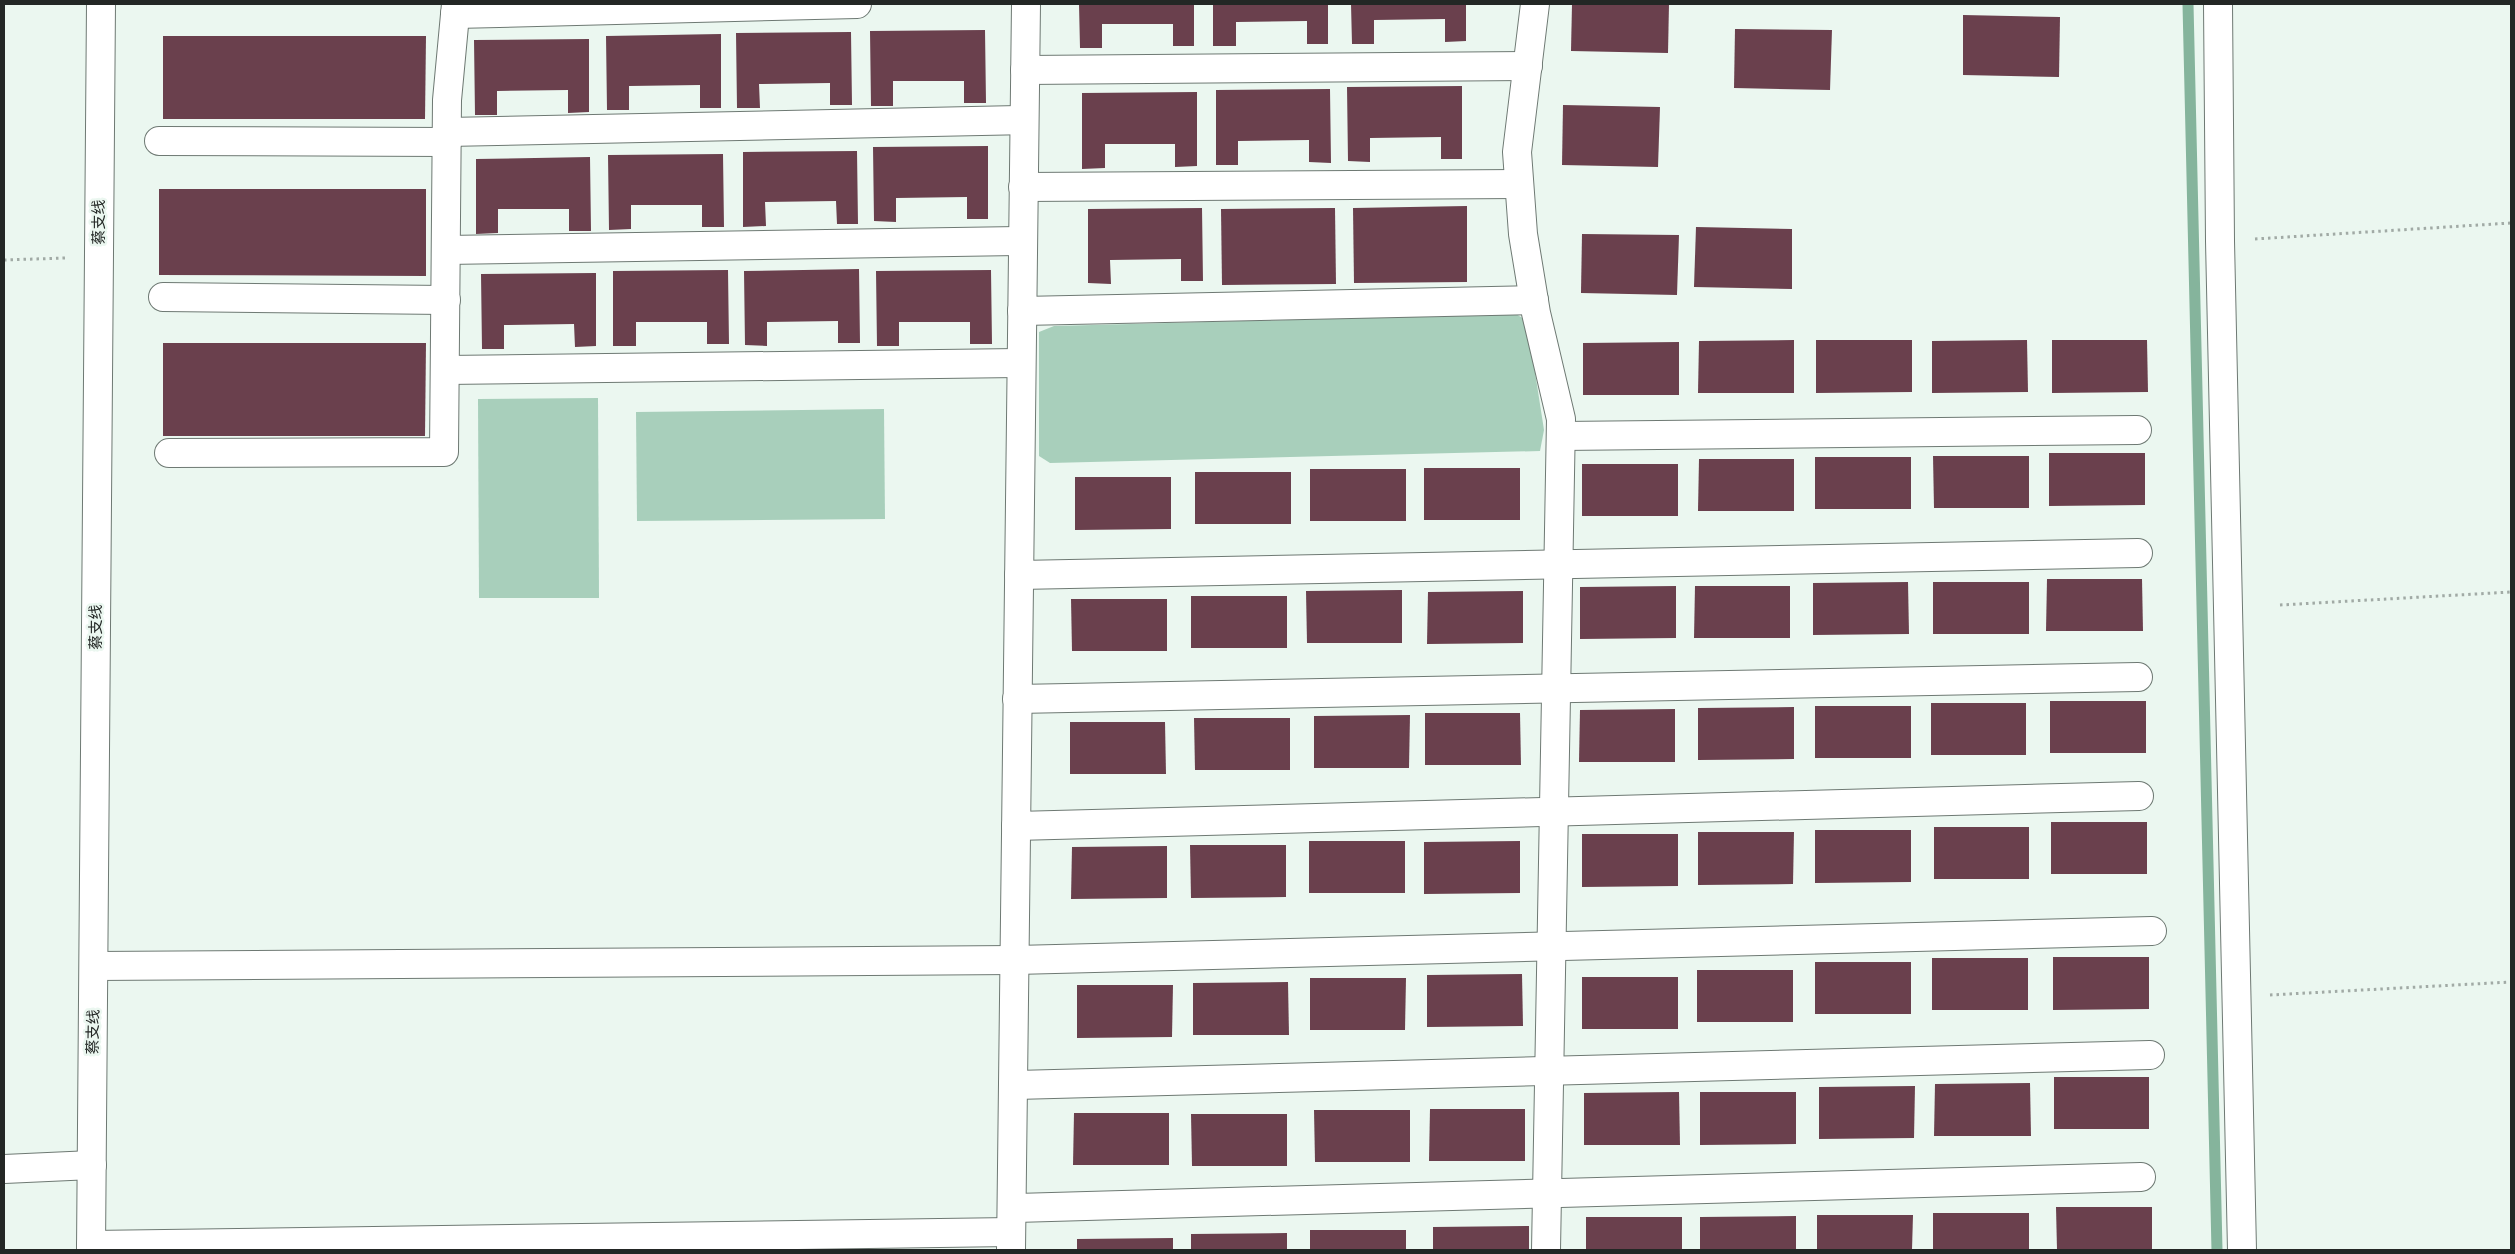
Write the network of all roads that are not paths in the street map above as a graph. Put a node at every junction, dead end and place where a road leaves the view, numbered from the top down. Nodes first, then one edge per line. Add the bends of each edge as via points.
1 (101, 4) edge
2 (856, 4) edge
3 (1026, 4) edge
4 (1536, 4) edge
5 (2218, 4) edge
6 (455, 9) edge
7 (1528, 66) junction
8 (1025, 70) junction
9 (1024, 120) junction
10 (447, 137) junction
11 (159, 141) dead end
12 (1519, 184) junction
13 (1023, 187) junction
14 (1022, 241) junction
15 (446, 250) junction
16 (163, 297) dead end
17 (446, 300) junction
18 (1534, 300) junction
19 (1022, 311) junction
20 (1021, 363) junction
21 (445, 370) junction
22 (2137, 430) dead end
23 (1561, 436) junction
24 (169, 453) dead end
25 (2138, 553) dead end
26 (1559, 563) junction
27 (1019, 575) junction
28 (2138, 677) dead end
29 (1557, 689) junction
30 (1018, 699) junction
31 (2139, 796) dead end
32 (1555, 811) junction
33 (1016, 826) junction
34 (2152, 931) dead end
35 (1552, 946) junction
36 (1014, 960) junction
37 (94, 966) junction
38 (2150, 1055) dead end
39 (1550, 1071) junction
40 (1013, 1085) junction
41 (92, 1165) junction
42 (4, 1169) edge
43 (2141, 1177) dead end
44 (1547, 1194) junction
45 (1011, 1230) edge
46 (91, 1248) edge
47 (1546, 1250) edge
48 (2242, 1250) edge

1 - 37 street, 蔡支线
2 - 6 street
3 - 8 street
4 - 7 street
5 - 48 street via 2220,241
6 - 10 street
7 - 8 street
7 - 12 street via 1517,152
8 - 9 street
9 - 10 street
9 - 13 street
10 - 11 street
10 - 15 street
12 - 13 street
12 - 18 street
13 - 14 street
14 - 15 street
14 - 19 street
15 - 17 street
16 - 17 street
17 - 21 street
18 - 19 street
18 - 23 street via 1562,419
19 - 20 street
20 - 21 street
20 - 27 street
21 - 24 street via 444,452
22 - 23 street
23 - 26 street
25 - 26 street
26 - 27 street
26 - 29 street
27 - 30 street
28 - 29 street
29 - 30 street
29 - 32 street
30 - 33 street
31 - 32 street
32 - 33 street
32 - 35 street
33 - 36 street
34 - 35 street
35 - 36 street
35 - 39 street
36 - 37 street
36 - 40 street
37 - 41 street, 蔡支线
38 - 39 street
39 - 40 street
39 - 44 street
40 - 45 street
41 - 42 street
41 - 46 street, 蔡支线
43 - 44 street
44 - 45 street
44 - 47 street
45 - 46 street

